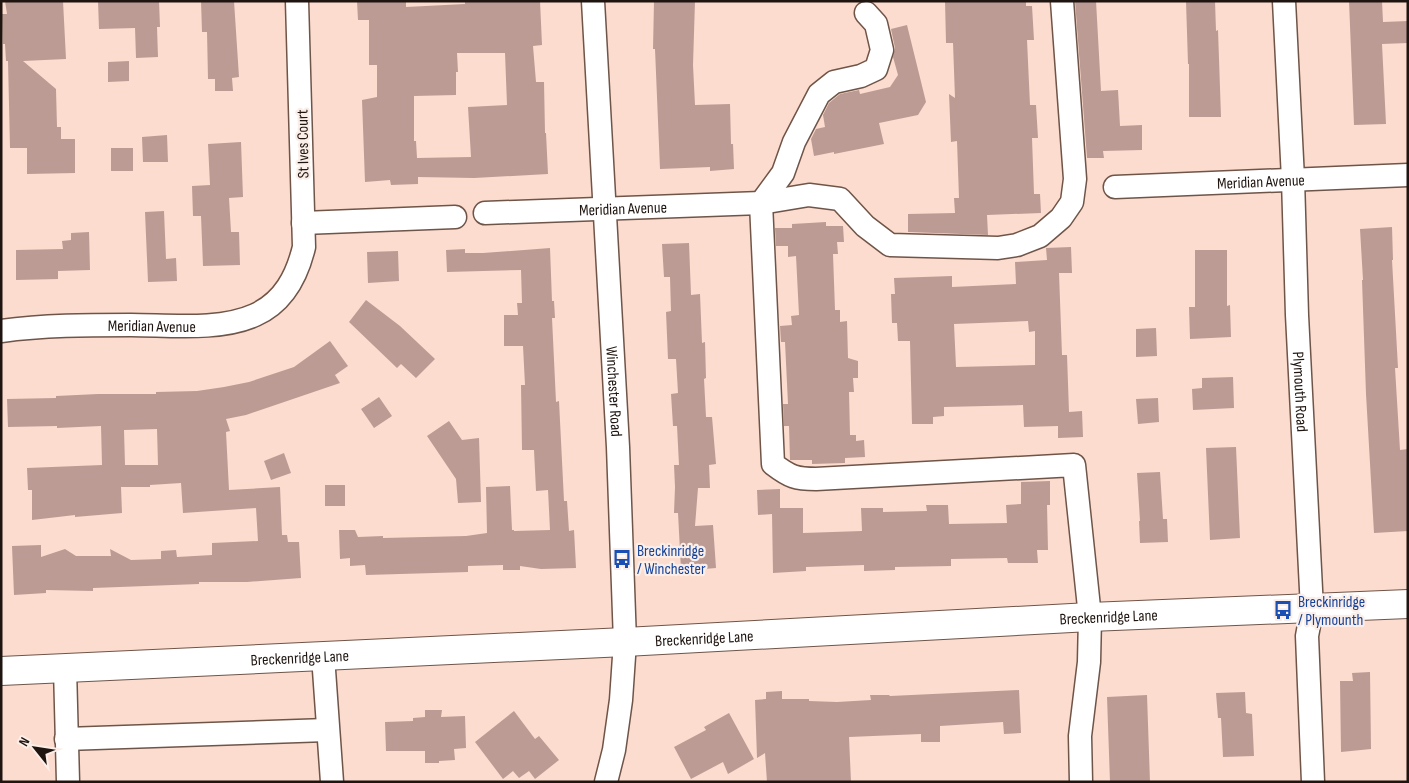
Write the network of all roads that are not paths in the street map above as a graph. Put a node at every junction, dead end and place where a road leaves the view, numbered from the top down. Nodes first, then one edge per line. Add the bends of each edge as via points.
1 (297, 1) edge
2 (593, 1) edge
3 (1062, 1) edge
4 (1284, 1) edge
5 (866, 14) dead end
6 (1408, 175) edge
7 (1294, 180) junction
8 (1115, 187) dead end
9 (761, 203) junction
10 (605, 208) junction
11 (485, 213) dead end
12 (455, 217) dead end
13 (303, 223) junction
14 (290, 285) joint
15 (1, 331) edge
16 (1408, 604) edge
17 (1312, 609) junction
18 (1090, 617) junction
19 (625, 642) junction
20 (323, 656) junction
21 (65, 668) junction
22 (1, 671) edge
23 (328, 730) junction
24 (66, 739) junction
25 (68, 782) edge
26 (332, 782) edge
27 (606, 782) edge
28 (1081, 782) edge
29 (1313, 782) edge

1 - 13 street, St Ives Court
2 - 10 street, Winchester Road
3 - 9 street, Meridian Avenue via 1075,179 1072,202 1061,218 1040,236 998,248 890,245 865,226 840,199 809,195
4 - 7 street, Plymouth Road
5 - 9 street via 876,24 882,50 876,69 834,82 819,94 794,142 783,174
6 - 7 street, Meridian Avenue
7 - 8 street, Meridian Avenue
7 - 17 street, Plymouth Road via 1297,315
9 - 10 street, Meridian Avenue
9 - 18 street via 773,464 798,479 816,480 1074,465
10 - 11 street, Meridian Avenue
10 - 19 street, Winchester Road
12 - 13 street
13 - 14 street, St Ives Court via 304,247
14 - 15 street, Meridian Avenue via 270,306 236,322 207,326 79,324
16 - 17 main road, Breckenridge Lane
17 - 18 main road, Breckenridge Lane
17 - 29 street, Plymouth Road via 1307,636
18 - 19 main road, Breckenridge Lane
18 - 28 street via 1089,662 1080,736
19 - 20 main road, Breckenridge Lane
19 - 27 street, Winchester Road via 621,700
20 - 21 main road, Breckenridge Lane
20 - 23 street
21 - 22 main road, Breckenridge Lane
21 - 24 street
23 - 24 street
23 - 26 street
24 - 25 street

